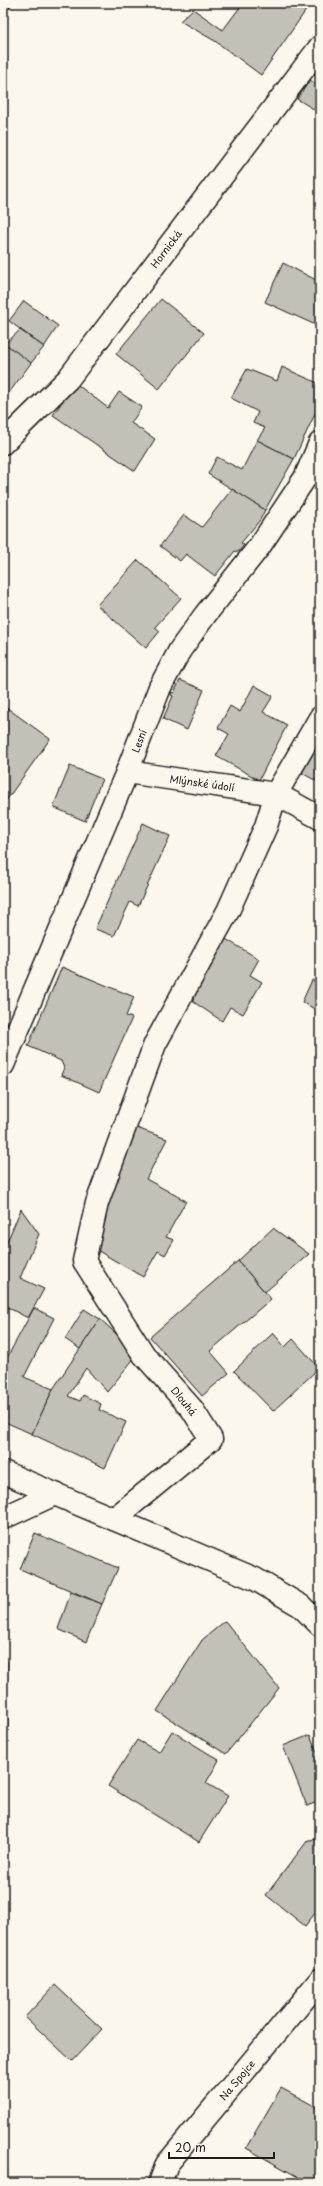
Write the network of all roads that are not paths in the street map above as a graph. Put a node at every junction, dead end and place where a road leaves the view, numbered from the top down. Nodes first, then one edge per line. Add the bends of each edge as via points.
1 (320, 47) edge
2 (3, 443) edge
3 (320, 443) edge
4 (320, 718) edge
5 (127, 772) junction
6 (276, 794) junction
7 (320, 818) edge
8 (3, 1065) edge
9 (3, 1472) edge
10 (55, 1494) junction
11 (3, 1518) edge
12 (114, 1520) junction
13 (320, 1625) edge
14 (320, 1980) edge
15 (160, 2183) edge

1 - 2 street, Hornická via 68,380
3 - 5 street, Lesní via 305,478 259,547 180,650 160,687
4 - 6 street
5 - 6 street, Mlýnské údolí
5 - 8 street, Lesní
6 - 7 street, Mlýnské údolí
6 - 12 street, Dlouhá via 266,826 228,911 155,1044 98,1203 84,1261 144,1355 192,1409 211,1439
9 - 10 street
10 - 11 street
10 - 12 street
12 - 13 street via 255,1580 301,1606
14 - 15 street, Na Spojce via 167,2164

